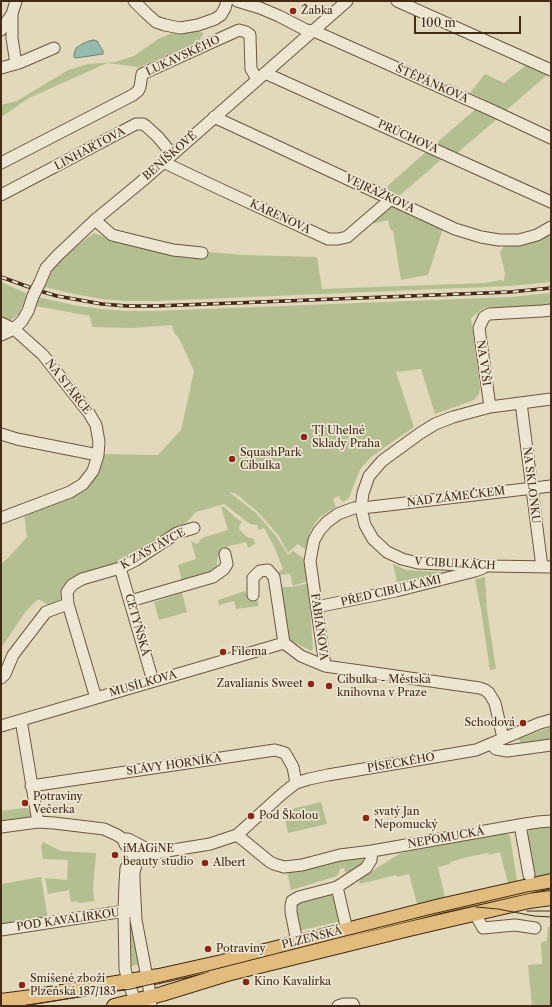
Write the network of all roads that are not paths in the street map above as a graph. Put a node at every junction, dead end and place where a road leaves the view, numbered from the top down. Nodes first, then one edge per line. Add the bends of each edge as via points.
1 (16, 1) edge
2 (134, 1) edge
3 (227, 1) edge
4 (237, 1) edge
5 (347, 1) edge
6 (397, 1) edge
7 (12, 14) junction
8 (1, 30) edge
9 (314, 31) junction
10 (54, 48) dead end
11 (16, 64) junction
12 (1, 68) edge
13 (551, 70) edge
14 (261, 76) junction
15 (214, 117) junction
16 (551, 138) edge
17 (172, 154) junction
18 (163, 162) junction
19 (1, 163) edge
20 (1, 195) edge
21 (390, 199) junction
22 (551, 202) edge
23 (95, 220) junction
24 (551, 227) edge
25 (202, 253) dead end
26 (551, 310) edge
27 (1, 323) edge
28 (14, 329) junction
29 (1, 335) edge
30 (551, 399) edge
31 (521, 403) junction
32 (490, 407) junction
33 (1, 434) edge
34 (98, 455) junction
35 (551, 486) edge
36 (532, 488) junction
37 (361, 508) junction
38 (1, 518) edge
39 (194, 528) dead end
40 (225, 554) dead end
41 (489, 566) junction
42 (546, 567) edge
43 (120, 568) junction
44 (253, 595) dead end
45 (130, 601) junction
46 (68, 604) junction
47 (316, 607) junction
48 (284, 642) junction
49 (325, 666) junction
50 (1, 678) edge
51 (153, 681) junction
52 (96, 698) junction
53 (21, 720) junction
54 (551, 720) edge
55 (1, 726) edge
56 (503, 738) junction
57 (491, 744) junction
58 (551, 745) edge
59 (296, 783) junction
60 (31, 786) junction
61 (551, 821) edge
62 (38, 822) junction
63 (520, 825) junction
64 (1, 827) edge
65 (237, 835) junction
66 (124, 841) junction
67 (372, 851) junction
68 (155, 853) junction
69 (137, 860) junction
70 (126, 868) junction
71 (529, 875) dead end
72 (551, 881) edge
73 (337, 887) junction
74 (551, 898) edge
75 (135, 911) junction
76 (124, 912) junction
77 (474, 914) junction
78 (535, 928) dead end
79 (1, 930) edge
80 (347, 930) junction
81 (297, 942) junction
82 (147, 978) junction
83 (128, 981) junction
84 (1, 1001) edge
85 (151, 1002) edge
86 (136, 1004) edge
87 (114, 1006) edge
88 (338, 1006) edge
89 (354, 1006) edge

1 - 7 street
2 - 3 street via 156,22 180,28 215,19 221,15
4 - 9 street, ŠTĚPÁNKOVA
5 - 9 street, BENÍŠKOVÉ
6 - 13 street
7 - 8 street
7 - 11 street
9 - 14 street, BENÍŠKOVÉ
9 - 16 street, ŠTĚPÁNKOVA
10 - 11 street
11 - 12 street
14 - 15 street, BENÍŠKOVÉ
14 - 19 street, LUKAVSKÉHO via 251,69 250,37 246,32 239,30 142,74 140,87 136,93
14 - 22 street, PRŮCHOVA
15 - 17 street, BENÍŠKOVÉ
15 - 21 street, VEJRAŽKOVA
17 - 18 street, BENÍŠKOVÉ
17 - 20 street, LINHARTOVA via 146,126 136,124
18 - 21 street, KARENOVA via 328,239 347,237
18 - 23 street, BENÍŠKOVÉ
21 - 24 street, VEJRAŽKOVA via 455,229 481,237 519,240 537,235
23 - 25 street via 112,234 172,250
23 - 28 street, BENÍŠKOVÉ, bridge via 46,268 28,311
26 - 32 street, NA VÝŠI via 489,314 484,317 478,328
27 - 28 street, NA STÁRCE
28 - 29 street
28 - 34 street, NA STÁRCE via 43,355 89,413 96,425
30 - 31 street, V CIBULKÁCH
31 - 32 street, V CIBULKÁCH
31 - 36 street, NA SKLONKU
32 - 37 street, V CIBULKÁCH via 435,424 382,461 370,476 363,493
33 - 34 street
34 - 38 street, NA STÁRCE via 93,471 83,484 70,492
35 - 36 street, NAD ZÁMEČKEM
36 - 37 street, NAD ZÁMEČKEM
36 - 42 street, NA SKLONKU
37 - 41 street, V CIBULKÁCH via 365,525 373,539 387,552 402,559 418,563
37 - 47 street, FABIÁNOVA via 338,514 326,522 314,540 310,561
39 - 43 street, K ZASTÁVCE via 177,534
40 - 45 street via 228,564 213,577
41 - 42 street, V CIBULKÁCH
41 - 47 street, PŘED CIBULKAMI via 396,591
43 - 45 street, CETYŇSKÁ
43 - 46 street, K ZASTÁVCE via 82,579 72,585 67,592
44 - 48 street via 253,578 260,571 268,570 274,578
45 - 51 street, CETYŇSKÁ
46 - 50 street via 46,612 13,655
46 - 52 street
47 - 49 street, FABIÁNOVA
48 - 49 street, FABIÁNOVA via 301,656
48 - 51 street, MUSÍLKOVA
49 - 56 street via 485,690 495,703
51 - 52 street, MUSÍLKOVA
52 - 53 street, MUSÍLKOVA
53 - 55 street, MUSÍLKOVA
53 - 60 street
54 - 56 street
56 - 57 street, PÍSECKÉHO
57 - 58 street via 496,749 507,751
57 - 59 street, PÍSECKÉHO via 476,750
59 - 60 street, SLÁVY HORNÍKA via 293,767 285,753 275,750
59 - 65 street
60 - 62 street
61 - 63 street, NEPOMUCKÁ
62 - 64 street
62 - 66 street via 104,829
63 - 67 street, NEPOMUCKÁ
63 - 71 street
65 - 67 street, NEPOMUCKÁ via 270,862 284,867 302,865 340,854
65 - 68 street via 210,844
66 - 68 street via 128,839
66 - 69 street
66 - 70 street
67 - 73 street via 371,860 366,868
68 - 69 street
69 - 70 street
69 - 75 street via 134,873
70 - 76 street
72 - 80 main road, PLZEŇSKÁ
73 - 80 street
73 - 81 street via 292,901 291,912
74 - 77 main road, PLZEŇSKÁ
75 - 76 street, POD KAVALÍRKOU
75 - 82 street
76 - 79 street, POD KAVALÍRKOU
76 - 83 street via 125,969
77 - 78 street via 483,928 515,925
77 - 85 main road, PLZEŇSKÁ via 227,974
80 - 81 main road, PLZEŇSKÁ
81 - 82 main road, PLZEŇSKÁ
82 - 83 main road, PLZEŇSKÁ
82 - 85 street
83 - 84 main road, PLZEŇSKÁ
83 - 86 street
85 - 86 main road, PLZEŇSKÁ
86 - 87 main road, PLZEŇSKÁ
88 - 89 street

